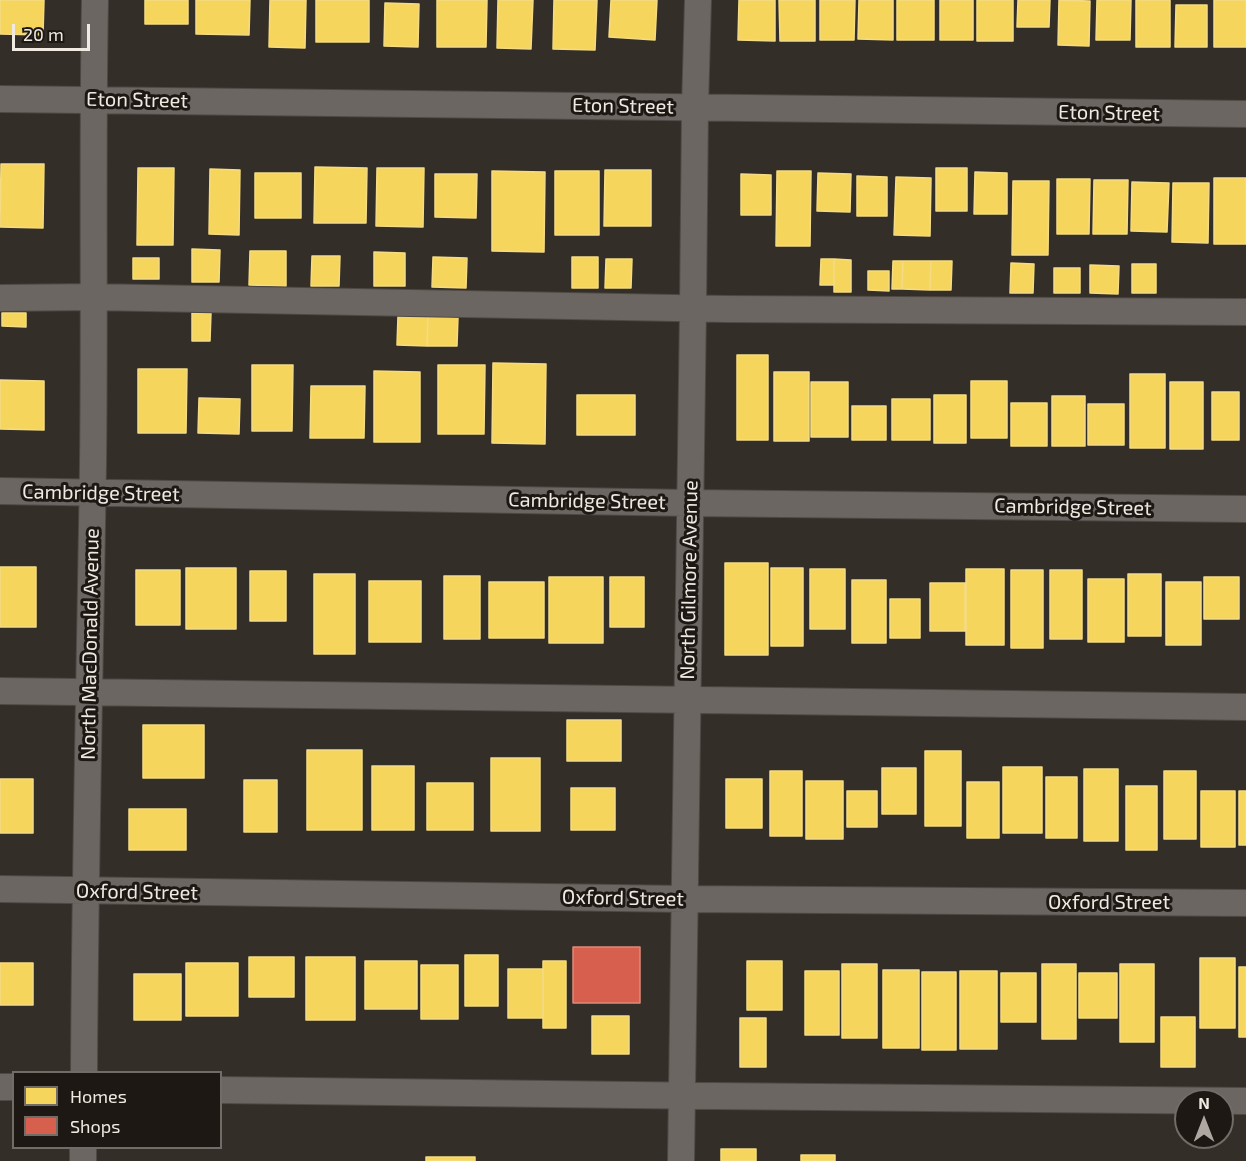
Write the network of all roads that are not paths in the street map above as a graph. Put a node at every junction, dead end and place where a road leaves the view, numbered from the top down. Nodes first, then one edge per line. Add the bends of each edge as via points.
1 (95, 0) edge
2 (698, 0) edge
3 (0, 99) edge
4 (93, 100) junction
5 (695, 107) junction
6 (1246, 114) edge
7 (93, 297) junction
8 (0, 298) edge
9 (693, 308) junction
10 (1246, 312) edge
11 (0, 491) edge
12 (92, 492) junction
13 (690, 503) junction
14 (1246, 509) edge
15 (0, 692) edge
16 (89, 692) junction
17 (687, 700) junction
18 (1246, 707) edge
19 (0, 889) edge
20 (85, 891) junction
21 (685, 899) junction
22 (1246, 903) edge
23 (84, 1071) edge
24 (222, 1090) edge
25 (683, 1096) junction
26 (1246, 1101) edge
27 (681, 1161) edge

1 - 4 street, North MacDonald Avenue
2 - 5 street, North Gilmore Avenue
3 - 4 street, Eton Street
4 - 5 street, Eton Street
4 - 7 street, North MacDonald Avenue
5 - 6 street, Eton Street
5 - 9 street, North Gilmore Avenue
7 - 8 street
7 - 9 street
7 - 12 street, North MacDonald Avenue
9 - 10 street
9 - 13 street, North Gilmore Avenue
11 - 12 street, Cambridge Street
12 - 13 street, Cambridge Street
12 - 16 street, North MacDonald Avenue
13 - 14 street, Cambridge Street
13 - 17 street, North Gilmore Avenue
15 - 16 street
16 - 17 street
16 - 20 street, North MacDonald Avenue
17 - 18 street
17 - 21 street, North Gilmore Avenue
19 - 20 street, Oxford Street
20 - 21 street, Oxford Street
20 - 23 street, North MacDonald Avenue
21 - 22 street, Oxford Street
21 - 25 street, North Gilmore Avenue
24 - 25 street
25 - 26 street
25 - 27 street, North Gilmore Avenue

